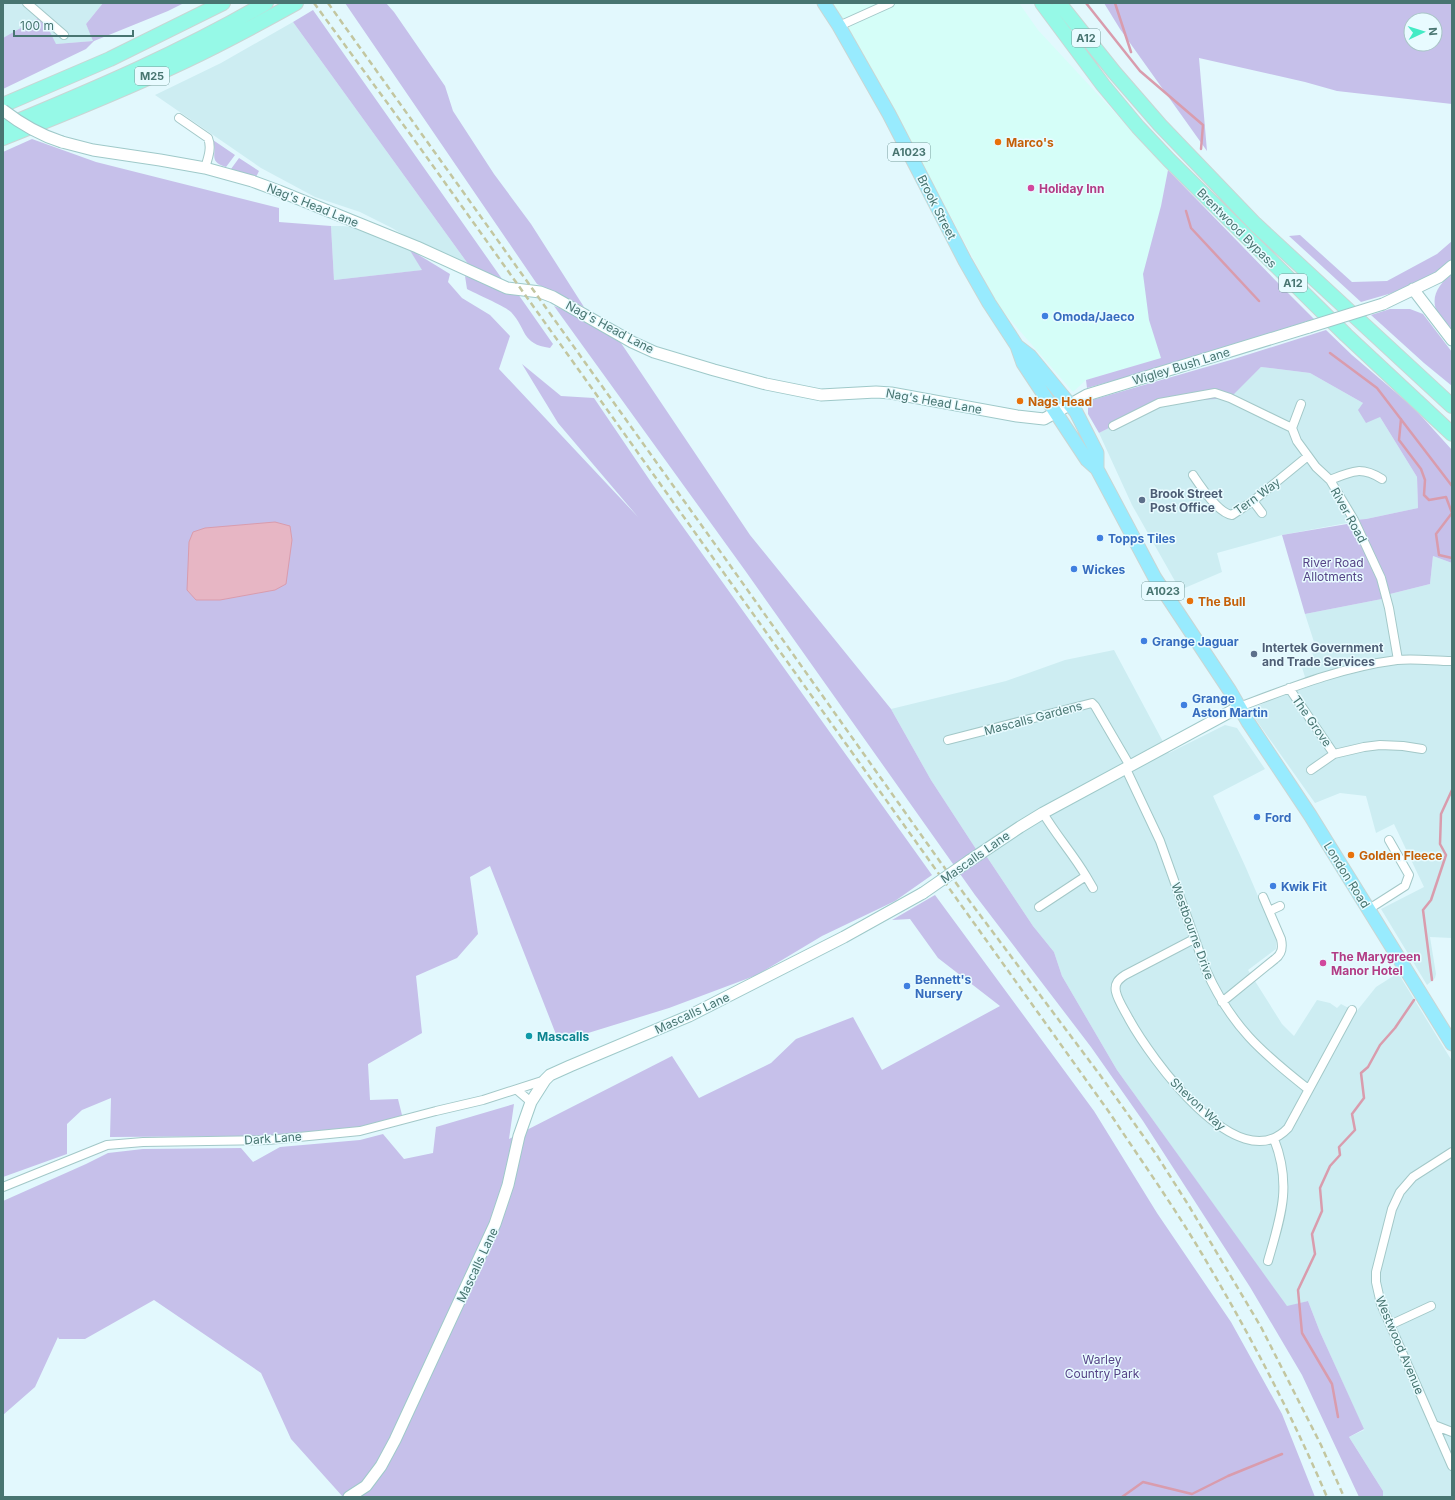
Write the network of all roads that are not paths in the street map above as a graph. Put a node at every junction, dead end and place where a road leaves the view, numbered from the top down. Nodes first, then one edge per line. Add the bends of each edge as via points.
1 (27, 3) edge
2 (223, 3) edge
3 (266, 3) edge
4 (282, 3) edge
5 (296, 3) edge
6 (824, 3) edge
7 (890, 3) edge
8 (1042, 3) edge
9 (1059, 3) edge
10 (1070, 3) edge
11 (839, 26) junction
12 (216, 31) junction
13 (64, 34) dead end
14 (1114, 72) junction
15 (3, 105) edge
16 (3, 110) edge
17 (179, 118) dead end
18 (3, 127) edge
19 (3, 138) edge
20 (206, 168) junction
21 (1452, 266) edge
22 (1413, 289) junction
23 (1452, 340) edge
24 (1018, 346) junction
25 (1070, 404) junction
26 (1301, 404) dead end
27 (1452, 406) edge
28 (1056, 412) junction
29 (1113, 426) dead end
30 (1292, 428) junction
31 (1452, 434) edge
32 (1308, 456) junction
33 (1097, 468) junction
34 (1193, 475) dead end
35 (1382, 479) dead end
36 (1330, 480) junction
37 (1253, 501) junction
38 (1262, 513) dead end
39 (1398, 660) junction
40 (1452, 661) edge
41 (1289, 688) junction
42 (1239, 708) junction
43 (948, 740) dead end
44 (1422, 749) dead end
45 (1334, 754) junction
46 (1128, 768) junction
47 (1312, 770) dead end
48 (1043, 813) junction
49 (1389, 840) dead end
50 (1086, 876) junction
51 (1093, 888) dead end
52 (1263, 897) dead end
53 (1280, 906) dead end
54 (1038, 907) dead end
55 (1369, 909) junction
56 (1269, 911) junction
57 (1194, 938) junction
58 (1222, 1002) junction
59 (1352, 1010) dead end
60 (1452, 1044) edge
61 (545, 1080) junction
62 (1308, 1089) junction
63 (517, 1090) junction
64 (531, 1102) junction
65 (1274, 1139) junction
66 (1452, 1152) edge
67 (3, 1188) edge
68 (1268, 1262) dead end
69 (1431, 1306) dead end
70 (1390, 1325) junction
71 (1434, 1426) junction
72 (1452, 1432) edge
73 (1452, 1466) edge
74 (349, 1497) edge

1 - 13 street
2 - 15 highway via 110,59
3 - 12 highway, M25
4 - 12 highway, M25
5 - 19 highway, M25 via 237,36 173,67
6 - 11 main road, Brook Street / A1023
7 - 11 street
8 - 31 highway, Brentwood Bypass / A12 via 1103,85 1158,149 1346,335
9 - 14 highway, A12
10 - 14 highway, A12
11 - 24 main road, Brook Street / A1023 via 889,114 965,262
12 - 18 highway, M25 via 112,81
14 - 27 highway, Brentwood Bypass / A12 via 1255,224
16 - 20 street, Nag's Head Lane, bridge via 29,128 62,142 93,150
17 - 20 street via 208,138 210,143
20 - 28 street, Nag's Head Lane via 283,192 417,247 507,288 540,292 554,297 632,342 654,352 714,370 821,395 891,392 1017,416 1044,418
21 - 22 street via 1439,277
22 - 23 street
22 - 25 street, Wigley Bush Lane, bridge via 1383,304 1097,391
24 - 25 main road, Brook Street / A1023 via 1030,356
24 - 28 main road, Brook Street / A1023 via 1023,363
25 - 28 street, Wigley Bush Lane
25 - 33 main road, Brook Street / A1023 via 1096,453
26 - 30 street
28 - 33 main road, Brook Street / A1023 via 1087,460
29 - 30 street via 1159,403 1215,393
30 - 32 street, River Road via 1296,441
32 - 36 street, River Road
32 - 37 street, Tern Way
33 - 42 main road, Brook Street / A1023 via 1155,578
34 - 37 street, Tern Way via 1226,514 1232,515
35 - 36 street via 1362,470
36 - 39 street, River Road via 1354,520 1381,578
37 - 38 street
39 - 40 street
39 - 41 street via 1346,670
41 - 42 street
41 - 45 street, The Grove
42 - 46 street, Mascalls Lane
42 - 55 main road, London Road / A1023
43 - 46 street, Mascalls Gardens via 1092,703
44 - 45 street via 1380,745
45 - 47 street
46 - 48 street, Mascalls Lane
46 - 57 street, Westbourne Drive via 1160,841
48 - 50 street
48 - 61 street, Mascalls Lane, bridge via 923,893 844,937 689,1016 570,1066
49 - 55 street via 1409,875 1406,886
50 - 51 street
50 - 54 street
52 - 56 street
53 - 56 street
55 - 60 main road, London Road / A1023
56 - 58 street via 1281,940 1281,953
57 - 58 street, Westbourne Drive
57 - 65 street, Shevon Way via 1125,974 1118,980 1116,992 1133,1026 1160,1066 1210,1119 1228,1132 1247,1139
58 - 62 street, Westbourne Drive via 1251,1040
59 - 62 street
61 - 63 street, Dark Lane
61 - 64 street, Mascalls Lane
62 - 65 street via 1288,1128
63 - 64 street
63 - 67 street, Dark Lane via 360,1131 268,1140 107,1145
64 - 74 street, Mascalls Lane via 519,1136 496,1224 395,1440 381,1466 366,1486
65 - 68 street via 1284,1186 1280,1217
66 - 70 street, Westwood Avenue via 1413,1176 1395,1200 1376,1272 1378,1293
69 - 70 street
70 - 71 street, Westwood Avenue
71 - 72 street
71 - 73 street, Westwood Avenue

